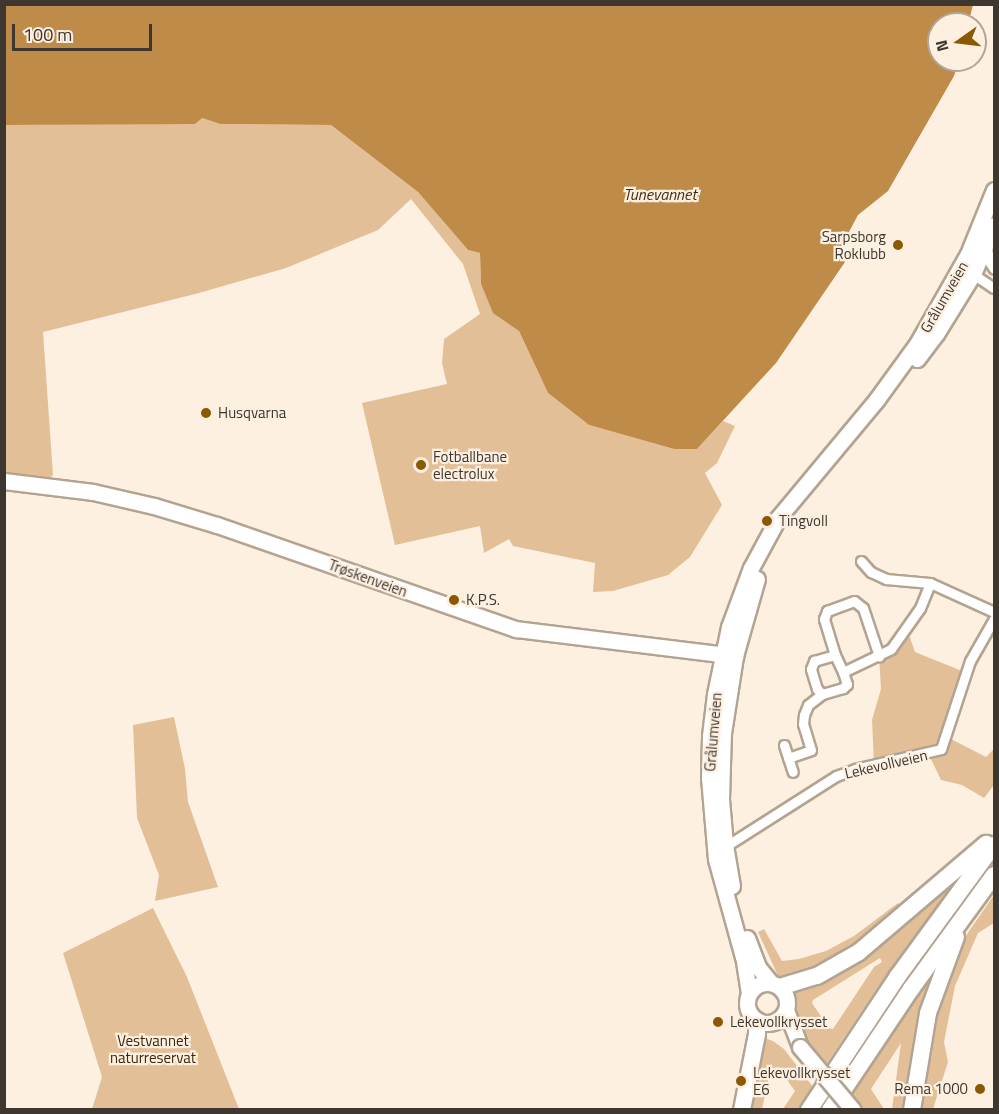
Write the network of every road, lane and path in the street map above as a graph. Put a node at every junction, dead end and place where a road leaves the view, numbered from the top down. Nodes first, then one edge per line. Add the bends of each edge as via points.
1 (994, 190) edge
2 (994, 225) edge
3 (987, 247) junction
4 (968, 254) junction
5 (994, 269) edge
6 (973, 274) junction
7 (994, 288) edge
8 (877, 399) junction
9 (4, 481) edge
10 (861, 561) dead end
11 (930, 583) junction
12 (994, 612) edge
13 (994, 619) edge
14 (729, 655) junction
15 (835, 655) junction
16 (879, 656) junction
17 (843, 672) junction
18 (822, 694) junction
19 (784, 745) dead end
20 (789, 758) junction
21 (793, 772) dead end
22 (994, 839) edge
23 (725, 845) junction
24 (994, 845) edge
25 (716, 859) junction
26 (994, 875) edge
27 (966, 912) junction
28 (775, 985) junction
29 (749, 993) junction
30 (786, 1010) junction
31 (764, 1022) junction
32 (800, 1047) junction
33 (742, 1110) edge
34 (809, 1110) edge
35 (830, 1110) edge
36 (853, 1110) edge
37 (912, 1110) edge

1 - 4 main road, Grålumveien
2 - 3 main road, Grålumveien
3 - 5 street
3 - 6 main road, Grålumveien
4 - 6 street
4 - 8 main road, Grålumveien via 917,344
6 - 7 street
6 - 8 main road, Grålumveien via 924,351
8 - 14 main road, Grålumveien via 778,518 751,568 729,627
9 - 14 main road, Trøskenveien via 93,492 165,509 516,629
10 - 11 street via 871,572 886,579
11 - 12 street
11 - 16 street via 907,629 891,649
13 - 23 street, Lekevollveien via 970,661 941,749 836,776
14 - 23 main road, Grålumveien via 721,765
14 - 25 main road, Grålumveien via 710,736 709,778
15 - 16 street via 824,619 827,611 854,601 863,608
15 - 17 street
15 - 18 street via 814,661 811,669
16 - 17 street
17 - 18 street via 847,684
18 - 20 street via 808,705 804,715 811,750
19 - 20 street
20 - 21 street
22 - 28 highway via 859,952 823,973
23 - 25 street, Lekevollveien
23 - 28 main road, Grålumveien via 745,933 758,967
24 - 34 highway via 898,976
25 - 29 main road, Grålumveien
26 - 27 highway
27 - 35 highway
27 - 37 highway via 928,1013
28 - 29 main road via 758,984
28 - 30 main road via 787,999
29 - 31 main road via 746,1005
30 - 31 main road
30 - 32 main road
31 - 32 main road
31 - 33 highway via 757,1034
32 - 36 main road, bridge

